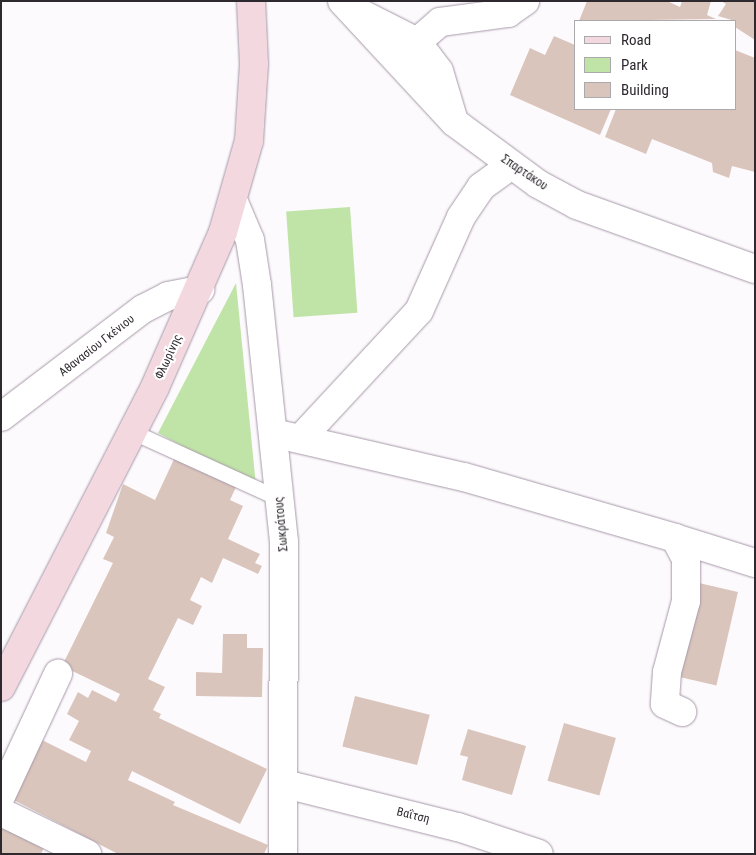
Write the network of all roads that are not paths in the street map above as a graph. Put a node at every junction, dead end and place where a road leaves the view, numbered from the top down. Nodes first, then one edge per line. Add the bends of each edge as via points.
1 (251, 1) edge
2 (525, 1) edge
3 (345, 5) edge
4 (439, 12) edge
5 (417, 42) junction
6 (454, 122) junction
7 (510, 166) junction
8 (233, 200) junction
9 (755, 269) edge
10 (200, 290) junction
11 (1, 418) edge
12 (133, 432) junction
13 (272, 433) junction
14 (301, 438) junction
15 (280, 500) junction
16 (675, 538) junction
17 (755, 564) edge
18 (58, 674) dead end
19 (1, 687) edge
20 (682, 712) dead end
21 (285, 784) junction
22 (1, 796) edge
23 (1, 812) edge
24 (508, 849) edge
25 (87, 854) edge
26 (283, 854) edge
27 (539, 854) edge

1 - 8 main road, Φλωρίνης via 252,116
2 - 4 street via 508,13
3 - 5 street
3 - 6 street, Σπαρτάκου
4 - 5 street
5 - 6 street via 439,71
6 - 7 street, Σπαρτάκου
7 - 9 street, Σπαρτάκου via 577,204
7 - 14 street via 480,187 460,217 419,311
8 - 10 main road, Φλωρίνης
8 - 13 street, Σωκράτους via 250,240
10 - 11 street, Αθανασίου Γκένιου via 168,296 143,310
10 - 12 main road, Φλωρίνης
12 - 15 lane
12 - 19 main road, Φλωρίνης
13 - 14 street
13 - 15 street, Σωκράτους
14 - 16 street via 464,477
15 - 21 street, Σωκράτους via 287,597
16 - 17 street
16 - 20 street via 686,559 686,601 667,672 665,704
18 - 22 street
21 - 24 street, Βαΐτση
21 - 26 street, Σωκράτους
23 - 25 street
24 - 27 street, Βαΐτση

